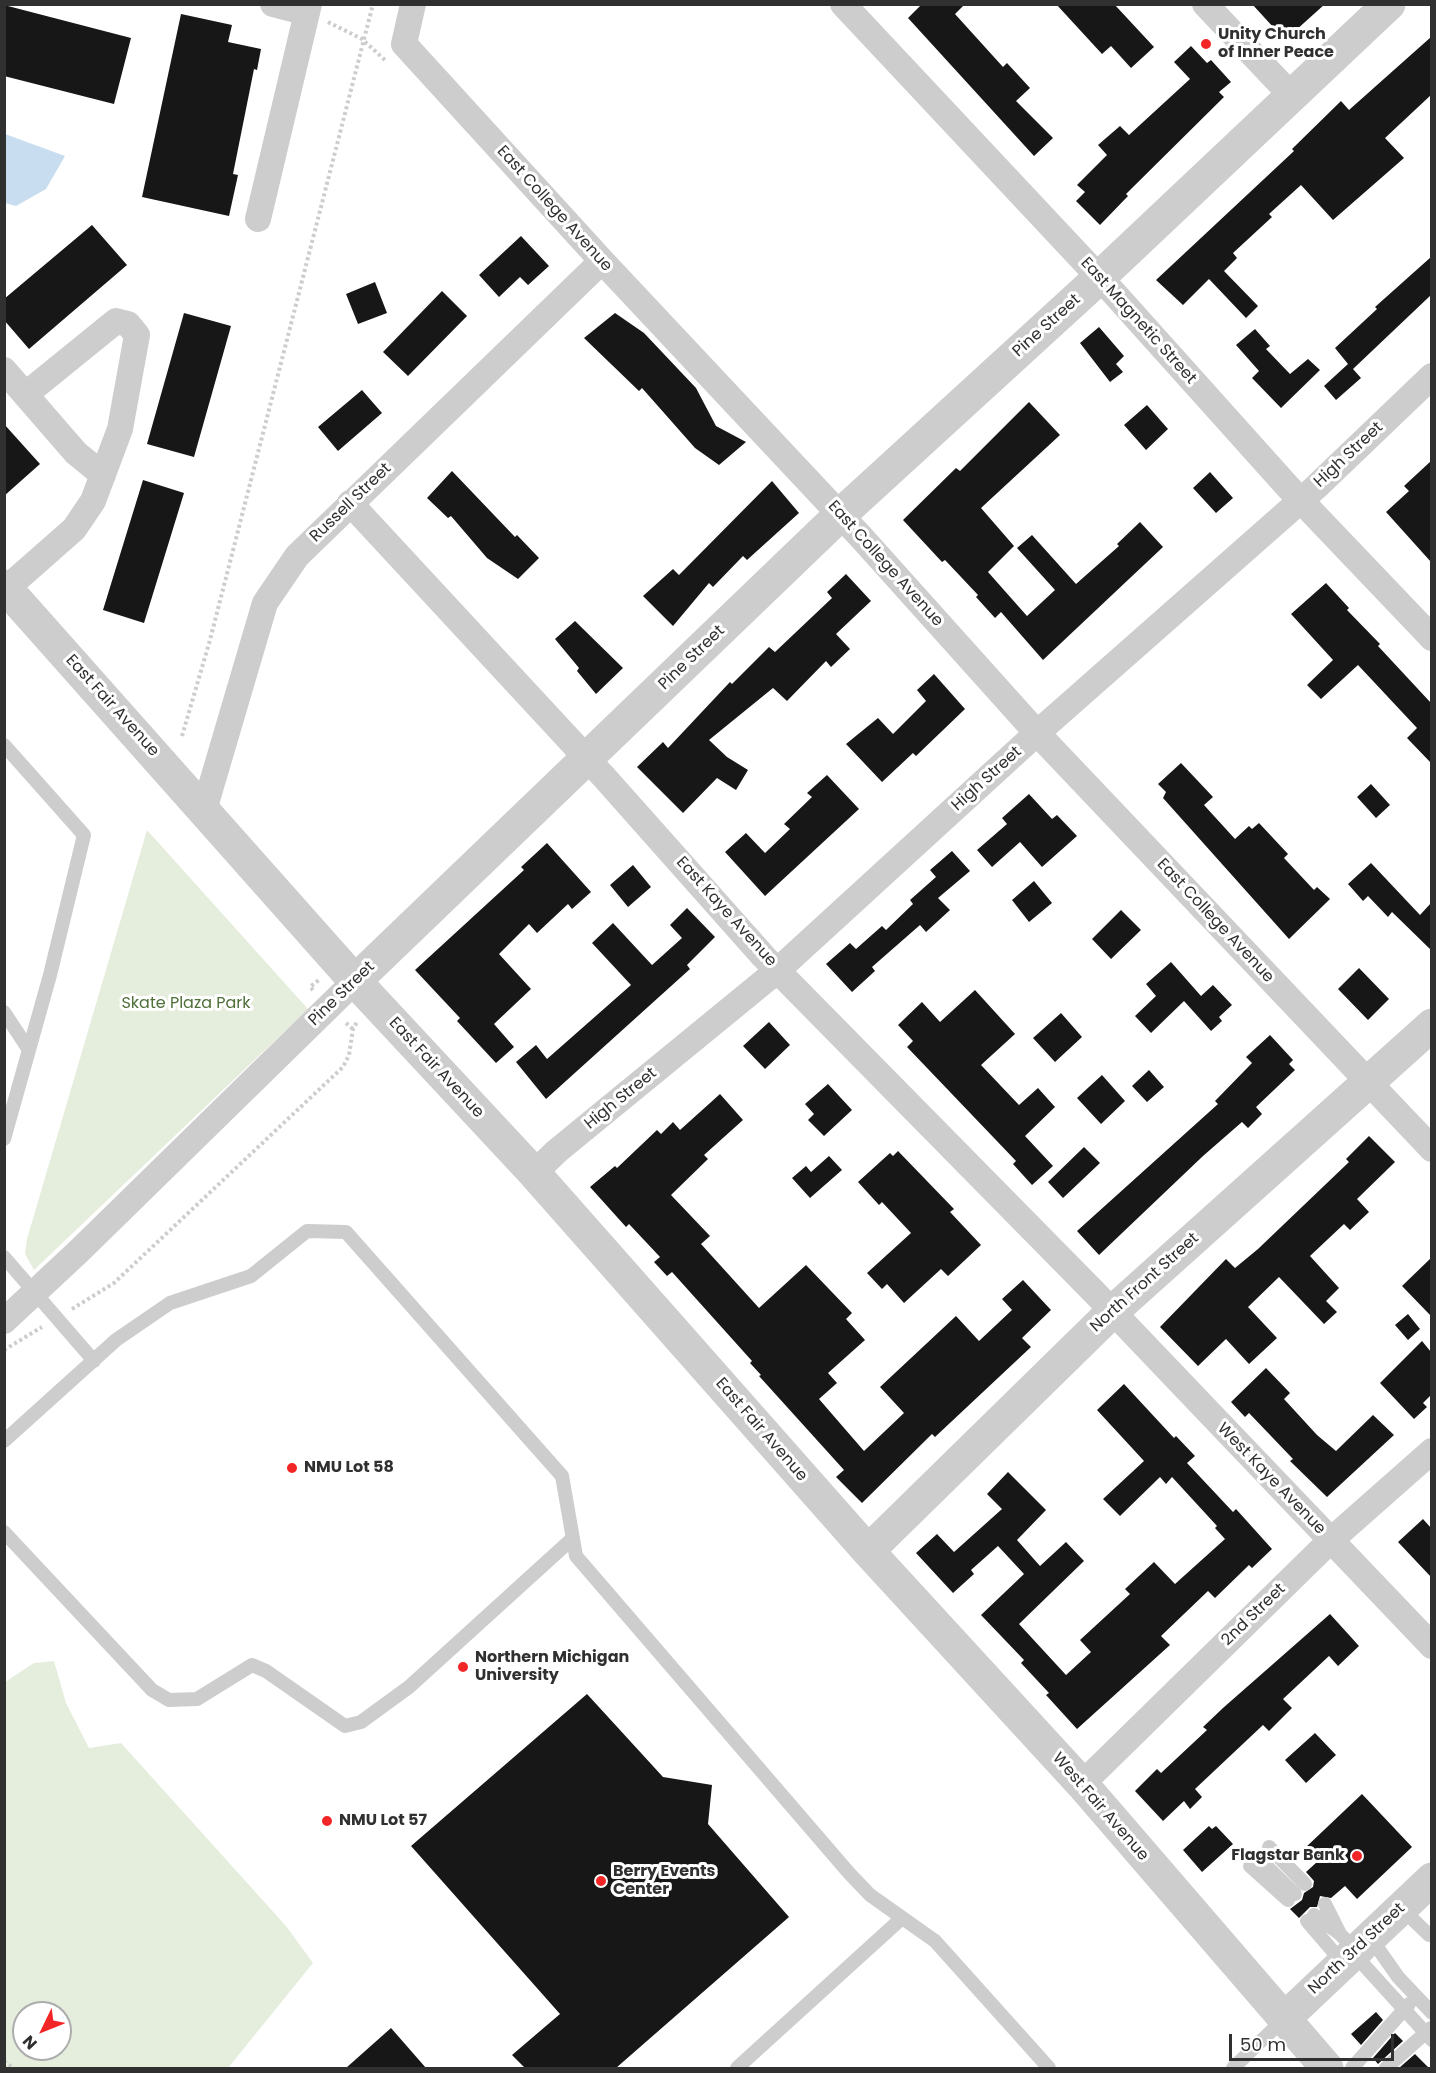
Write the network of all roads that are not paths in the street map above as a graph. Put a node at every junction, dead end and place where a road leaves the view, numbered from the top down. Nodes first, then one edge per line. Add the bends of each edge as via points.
1 (273, 4) edge
2 (413, 4) edge
3 (843, 4) edge
4 (1205, 4) edge
5 (1389, 4) edge
6 (308, 9) edge
7 (1292, 96) junction
8 (258, 219) dead end
9 (602, 261) junction
10 (1100, 278) junction
11 (4, 370) edge
12 (1431, 376) edge
13 (26, 394) junction
14 (103, 475) junction
15 (1300, 499) junction
16 (350, 503) junction
17 (840, 514) junction
18 (5, 588) edge
19 (1431, 638) edge
20 (1037, 733) junction
21 (4, 745) edge
22 (587, 759) junction
23 (204, 810) junction
24 (778, 970) junction
25 (355, 981) junction
26 (4, 1012) edge
27 (1431, 1024) edge
28 (29, 1050) junction
29 (1368, 1084) junction
30 (4, 1139) edge
31 (1431, 1149) edge
32 (534, 1173) junction
33 (4, 1257) edge
34 (34, 1293) junction
35 (1112, 1312) junction
36 (4, 1321) edge
37 (94, 1360) junction
38 (4, 1441) edge
39 (1431, 1451) edge
40 (4, 1532) edge
41 (573, 1538) junction
42 (1330, 1541) junction
43 (868, 1551) junction
44 (1431, 1646) edge
45 (1082, 1784) junction
46 (1269, 1847) dead end
47 (1254, 1862) dead end
48 (1431, 1879) edge
49 (1325, 1904) dead end
50 (1401, 1908) junction
51 (902, 1918) junction
52 (1429, 1935) dead end
53 (1352, 1948) junction
54 (1416, 1996) junction
55 (1404, 2009) junction
56 (1431, 2013) edge
57 (1284, 2019) junction
58 (1429, 2034) edge
59 (737, 2068) edge
60 (1049, 2068) edge
61 (1233, 2068) edge
62 (1327, 2068) edge
63 (1352, 2068) edge
64 (1386, 2068) edge

1 - 6 street
2 - 9 street, East College Avenue via 396,53
3 - 10 street, East Magnetic Street
4 - 7 street
5 - 7 street, Pine Street
6 - 8 street
7 - 10 street, Pine Street
9 - 16 street, Russell Street
9 - 17 street, East College Avenue
10 - 15 street, East Magnetic Street
10 - 17 street, Pine Street
11 - 13 street
12 - 15 street, High Street
13 - 14 street via 76,453
13 - 14 street via 116,321 128,324 137,335 120,429
14 - 18 street via 93,501 74,529
15 - 19 street, East Magnetic Street
15 - 20 street, High Street
16 - 22 street, East Kaye Avenue
16 - 23 street, Russell Street via 297,556 265,603
17 - 20 street, East College Avenue
17 - 22 street, Pine Street
18 - 23 street, East Fair Avenue
20 - 24 street, High Street
20 - 29 street, East College Avenue
21 - 28 lane via 84,835
22 - 24 street, East Kaye Avenue
22 - 25 street, Pine Street
23 - 25 street, East Fair Avenue
24 - 32 street, High Street
24 - 35 street, East Kaye Avenue
25 - 32 street, East Fair Avenue
25 - 34 street, Pine Street
26 - 28 lane
27 - 29 street, North Front Street
28 - 30 lane
29 - 31 street, East College Avenue
29 - 35 street, North Front Street
32 - 43 street, East Fair Avenue
33 - 34 lane
34 - 36 street, Pine Street
34 - 37 lane
35 - 42 street, West Kaye Avenue
35 - 43 street, North Front Street
37 - 38 lane
37 - 41 lane via 170,1303 251,1276 307,1231 346,1232 562,1476
39 - 42 street, 2nd Street
40 - 41 lane via 152,1690 169,1700 197,1699 252,1665 345,1726 361,1722 409,1687
41 - 51 lane via 576,1556 849,1874
42 - 44 street, West Kaye Avenue
42 - 45 street, 2nd Street
43 - 45 street, West Fair Avenue
45 - 57 street, West Fair Avenue
46 - 47 lane via 1296,1892
48 - 50 street, North 3rd Street
49 - 53 lane
50 - 52 lane
50 - 53 street, North 3rd Street
51 - 59 lane
51 - 60 lane via 935,1941
53 - 53 lane via 1310,1918
53 - 54 lane via 1398,1977
53 - 55 lane
53 - 57 street, North 3rd Street
54 - 55 lane
54 - 56 lane
55 - 58 lane
55 - 63 lane
57 - 61 lane
57 - 62 street, West Fair Avenue
58 - 64 lane

